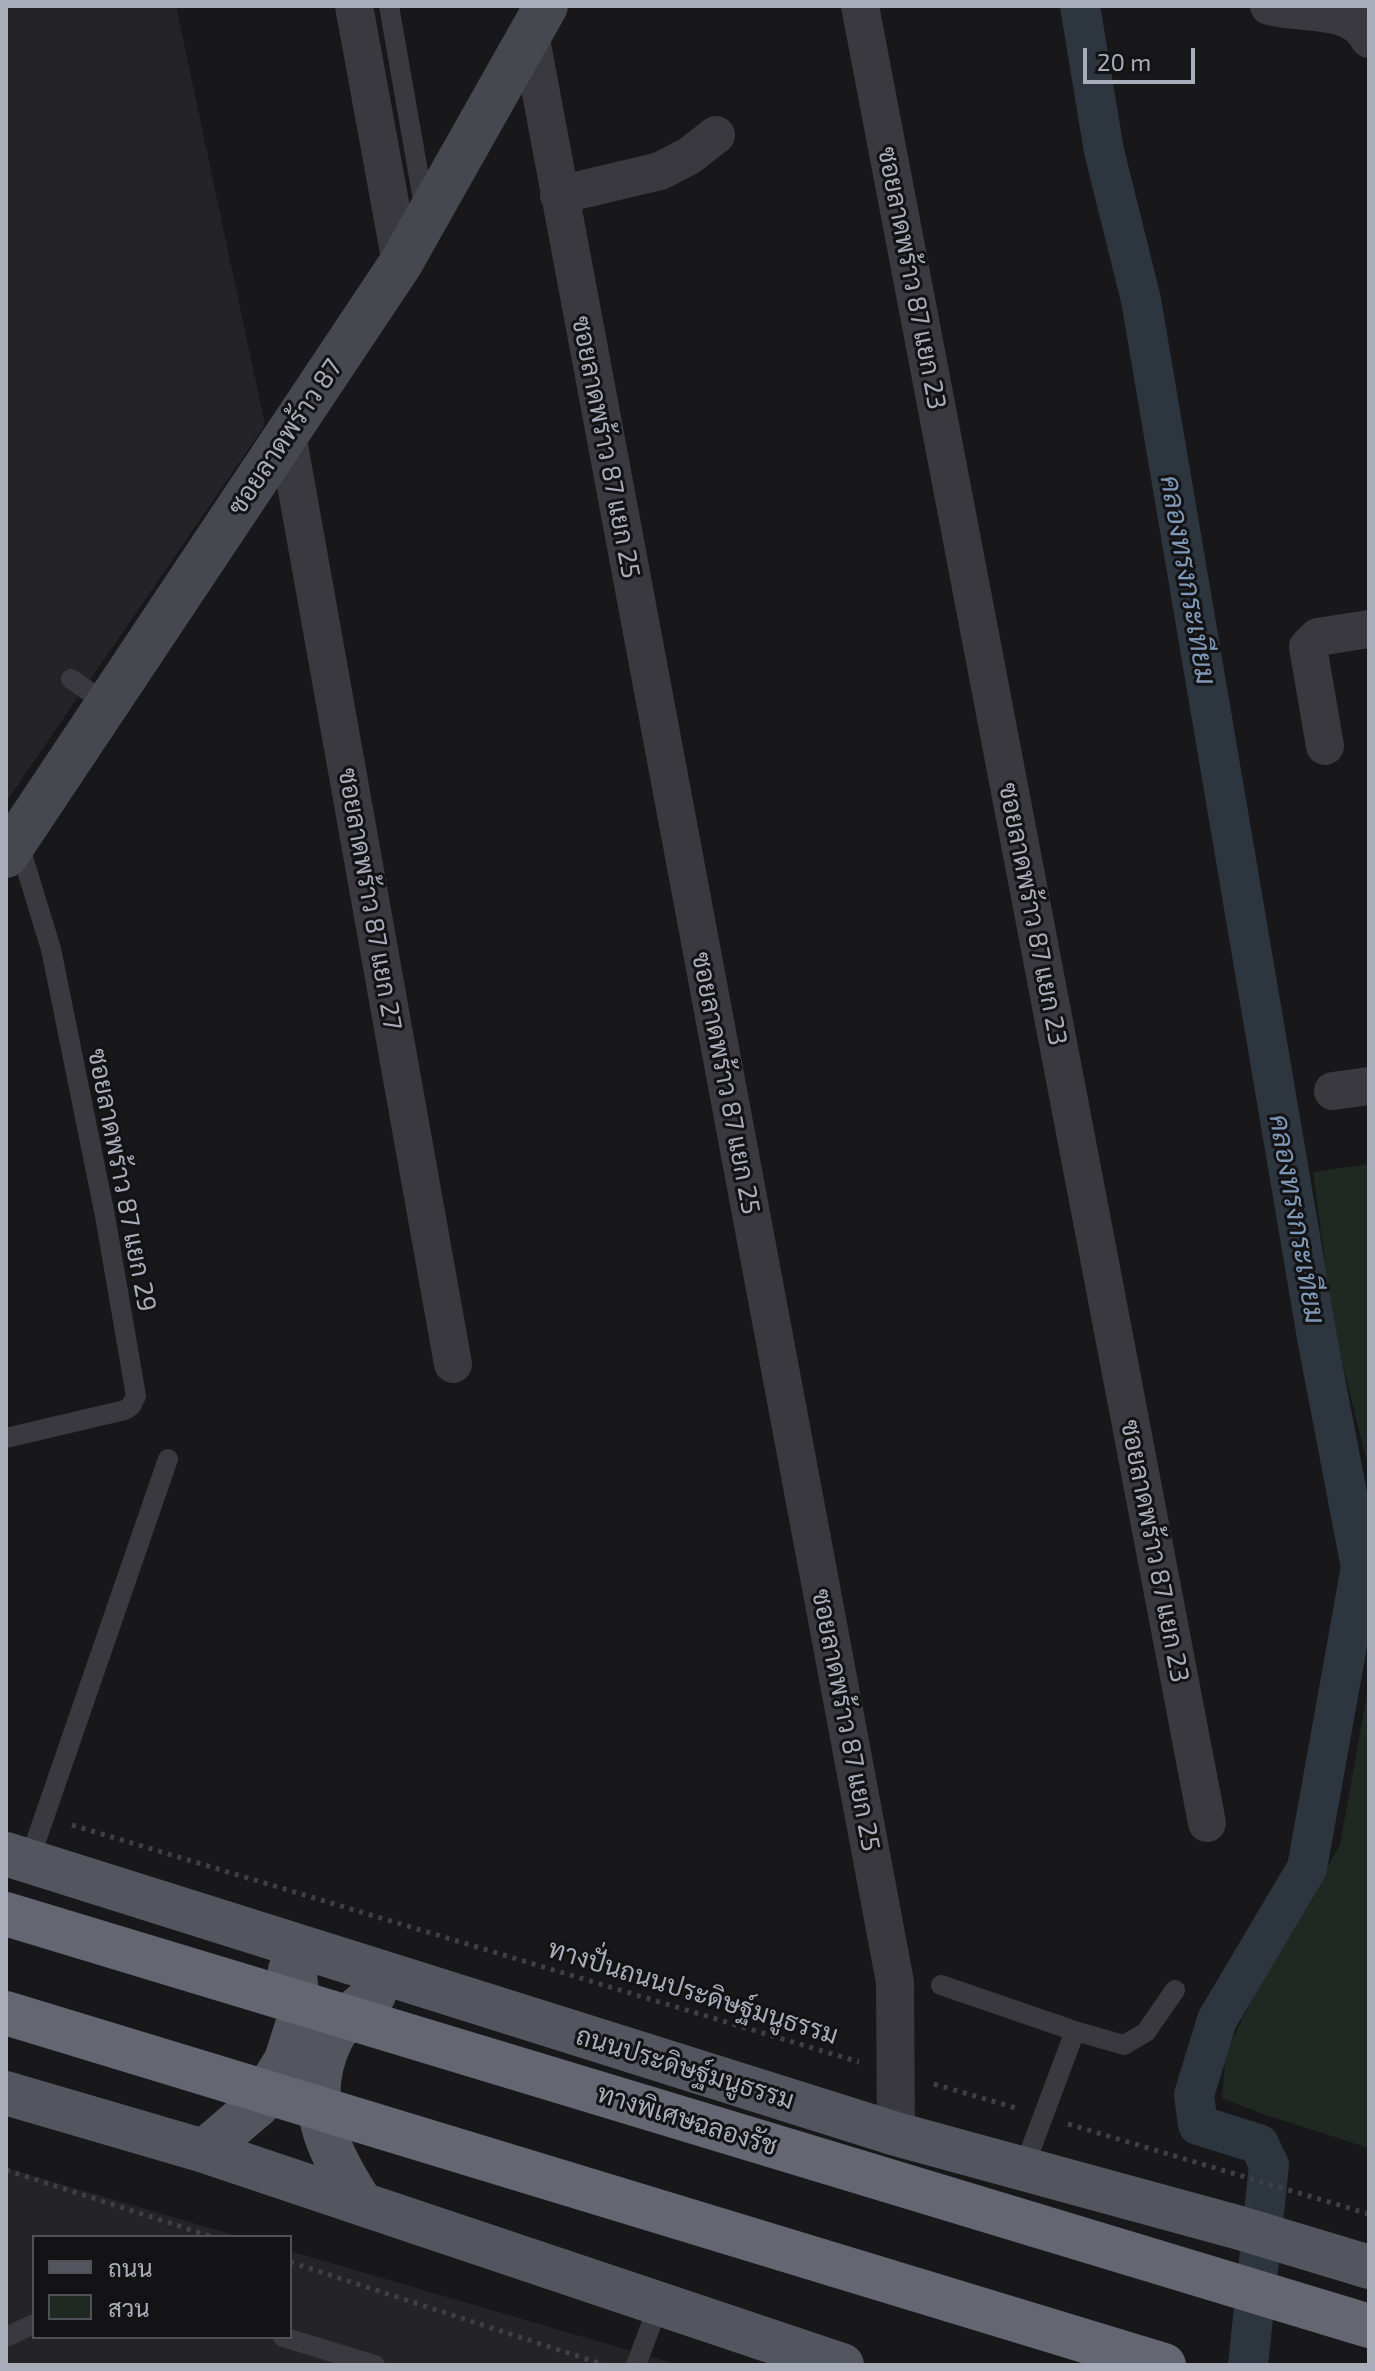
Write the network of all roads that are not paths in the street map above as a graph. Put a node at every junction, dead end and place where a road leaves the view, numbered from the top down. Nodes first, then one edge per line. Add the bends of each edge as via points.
1 (354, 6) edge
2 (389, 6) edge
3 (860, 6) edge
4 (1269, 6) edge
5 (538, 20) edge
6 (1369, 39) edge
7 (716, 135) dead end
8 (559, 195) junction
9 (426, 217) junction
10 (401, 263) junction
11 (287, 434) junction
12 (1369, 629) edge
13 (71, 679) dead end
14 (107, 704) junction
15 (1325, 746) dead end
16 (12, 848) edge
17 (453, 1364) dead end
18 (6, 1438) edge
19 (168, 1459) dead end
20 (1207, 1823) dead end
21 (17, 1857) edge
22 (6, 1914) edge
23 (251, 1932) junction
24 (403, 1979) junction
25 (941, 1985) dead end
26 (1175, 1990) dead end
27 (6, 2013) edge
28 (1075, 2031) junction
29 (6, 2093) edge
30 (896, 2134) junction
31 (204, 2151) junction
32 (1023, 2170) junction
33 (361, 2203) junction
34 (1369, 2267) edge
35 (659, 2304) junction
36 (32, 2325) edge
37 (1369, 2326) edge
38 (6, 2337) edge
39 (290, 2339) edge
40 (375, 2365) edge
41 (636, 2365) edge
42 (842, 2365) edge
43 (1164, 2365) edge

1 - 10 street
2 - 9 lane
3 - 20 street, ซอยลาดพร้าว 87 แยก 23
4 - 6 street via 1345,17 1364,28
5 - 8 street, ซอยลาดพร้าว 87 แยก 25
5 - 9 street, ซอยลาดพร้าว 87
7 - 8 street via 660,171
8 - 30 street, ซอยลาดพร้าว 87 แยก 25 via 895,1982
9 - 10 street, ซอยลาดพร้าว 87
10 - 11 street, ซอยลาดพร้าว 87
11 - 14 street, ซอยลาดพร้าว 87
11 - 17 street, ซอยลาดพร้าว 87 แยก 27
12 - 15 street via 1318,637 1308,647
13 - 14 lane
14 - 16 street, ซอยลาดพร้าว 87
16 - 18 lane, ซอยลาดพร้าว 87 แยก 29 via 51,949 136,1396 125,1410
19 - 21 lane via 45,1817
21 - 23 main road, ถนนประดิษฐ์มนูธรรม
22 - 37 highway, ทางพิเศษฉลองรัช, bridge
23 - 24 main road, ถนนประดิษฐ์มนูธรรม
23 - 31 main road via 295,1976 300,2016 286,2060 259,2104
24 - 30 main road, ถนนประดิษฐ์มนูธรรม
24 - 33 main road via 374,1994 347,2018 331,2039 318,2082 322,2130
25 - 28 lane
26 - 28 lane via 1146,2032 1132,2042 1117,2044
27 - 43 highway, bridge
28 - 32 lane
29 - 31 main road
30 - 32 main road, ถนนประดิษฐ์มนูธรรม
31 - 33 main road
32 - 34 main road, ถนนประดิษฐ์มนูธรรม
33 - 35 main road
35 - 41 lane
35 - 42 main road
36 - 38 lane
39 - 40 lane

